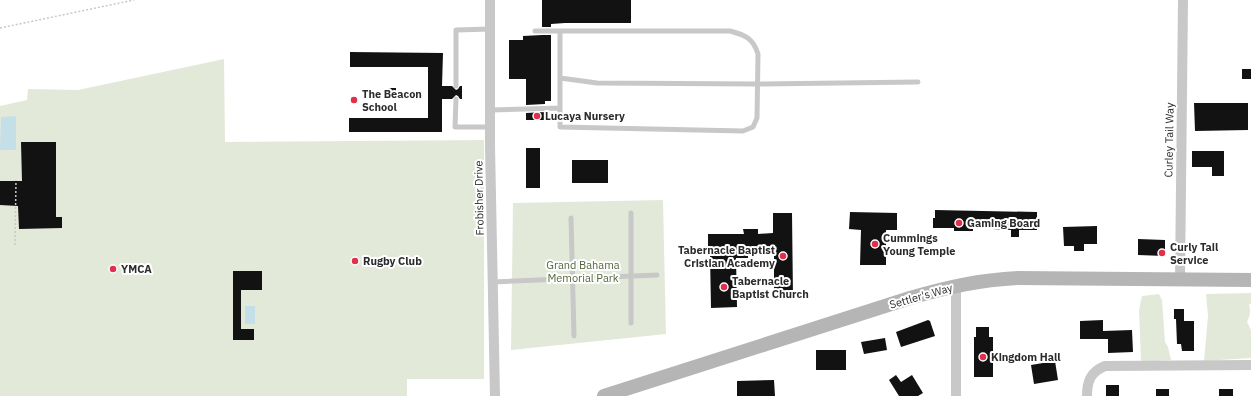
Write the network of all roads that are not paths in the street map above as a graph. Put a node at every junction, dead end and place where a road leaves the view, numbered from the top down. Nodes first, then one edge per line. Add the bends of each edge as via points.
1 (490, 0) edge
2 (1183, 0) edge
3 (490, 29) junction
4 (535, 31) dead end
5 (560, 31) junction
6 (560, 78) junction
7 (918, 82) dead end
8 (758, 84) junction
9 (456, 86) dead end
10 (456, 99) dead end
11 (560, 108) junction
12 (490, 110) junction
13 (490, 127) junction
14 (631, 213) dead end
15 (571, 218) dead end
16 (657, 275) dead end
17 (631, 276) junction
18 (572, 279) junction
19 (1180, 280) junction
20 (1251, 280) edge
21 (492, 282) junction
22 (956, 285) junction
23 (631, 324) dead end
24 (574, 336) dead end
25 (1251, 365) edge
26 (495, 396) edge
27 (604, 396) edge
28 (956, 396) edge
29 (1087, 396) edge

1 - 3 street, Frobisher Drive
2 - 19 street, Curley Tail Way
3 - 9 lane via 456,30
3 - 12 street, Frobisher Drive
4 - 5 lane
5 - 6 lane
5 - 8 lane via 739,33 755,45 758,54
6 - 8 lane via 597,82
6 - 11 lane
7 - 8 lane
8 - 11 lane via 757,118 753,127 743,131 560,127
10 - 13 lane via 455,127
11 - 12 lane
12 - 13 street, Frobisher Drive
13 - 21 street, Frobisher Drive
14 - 17 lane
15 - 18 lane
16 - 17 lane
17 - 18 lane
17 - 23 lane
18 - 21 lane
18 - 24 lane
19 - 20 main road, Settler's Way
19 - 22 main road, Settler's Way via 1018,278
21 - 26 street, Frobisher Drive
22 - 27 main road, Settler's Way
22 - 28 street
25 - 29 street via 1105,366 1089,380

